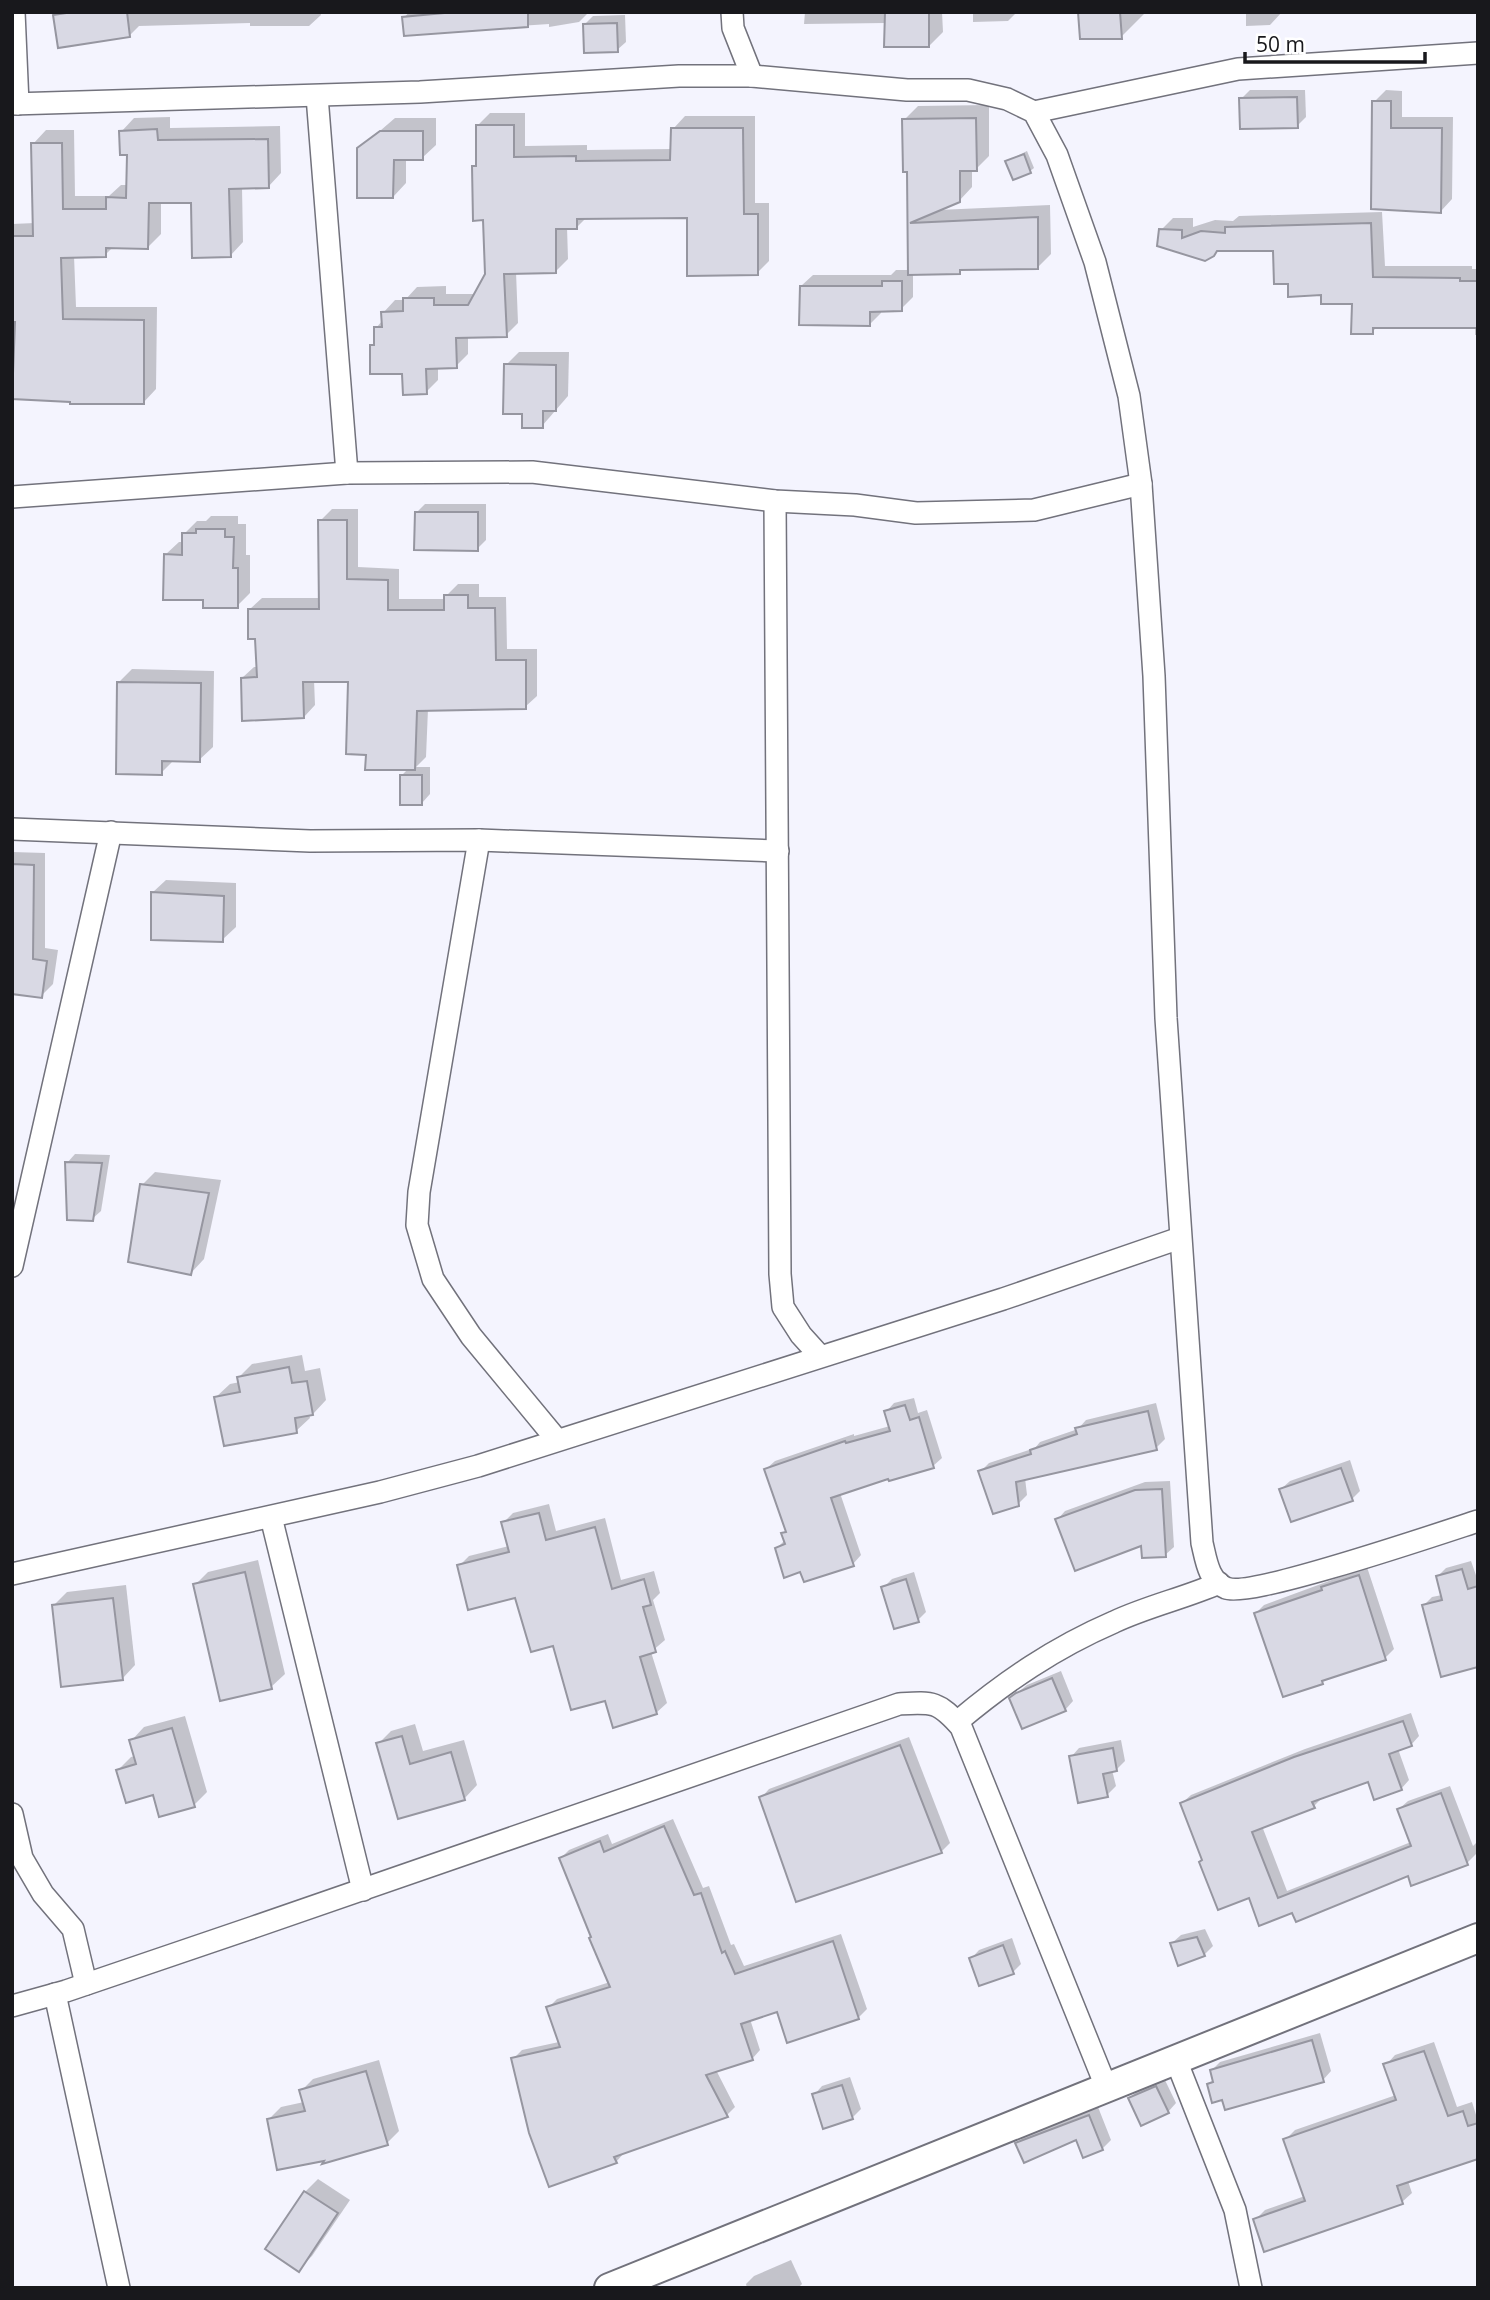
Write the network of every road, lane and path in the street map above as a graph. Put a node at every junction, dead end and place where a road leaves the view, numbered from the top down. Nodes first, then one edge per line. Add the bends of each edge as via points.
1 (14, 12) edge
2 (732, 12) edge
3 (1478, 53) edge
4 (752, 76) junction
5 (317, 96) junction
6 (15, 104) edge
7 (1034, 112) junction
8 (347, 473) junction
9 (1141, 484) junction
10 (12, 497) edge
11 (775, 501) junction
12 (12, 829) edge
13 (111, 832) junction
14 (479, 840) junction
15 (778, 851) junction
16 (1180, 1238) junction
17 (12, 1266) edge
18 (820, 1356) junction
19 (557, 1440) junction
20 (271, 1517) junction
21 (1478, 1521) edge
22 (12, 1574) edge
23 (1219, 1583) junction
24 (957, 1722) junction
25 (12, 1814) edge
26 (363, 1889) junction
27 (1478, 1938) edge
28 (86, 1984) junction
29 (55, 1994) junction
30 (12, 2006) edge
31 (1176, 2060) junction
32 (1107, 2089) junction
33 (119, 2288) edge
34 (609, 2288) edge
35 (1251, 2288) edge

1 - 6 street
2 - 4 street via 733,28
3 - 7 street via 1238,69
4 - 5 street
4 - 7 street via 907,90 968,90 1007,99
5 - 6 street
5 - 8 street
7 - 9 street via 1057,155 1095,262 1129,396
8 - 10 street
8 - 11 street via 532,472
9 - 11 street via 1034,510 916,513
9 - 16 street
11 - 15 street
12 - 13 street
13 - 14 street via 310,841
13 - 17 street
14 - 15 street
14 - 19 street via 417,1225 433,1279 471,1336
15 - 18 street via 782,1307
16 - 18 street
16 - 23 street via 1202,1543 1211,1576
18 - 19 street
19 - 20 street via 380,1492
20 - 22 street
20 - 26 street
21 - 23 street via 1245,1590
23 - 24 street via 1116,1620 1049,1654
24 - 26 street via 946,1710 927,1703 898,1704
24 - 32 street
25 - 28 street via 22,1858 43,1894 73,1929
26 - 28 street
27 - 31 main road
28 - 29 street
29 - 30 street
29 - 33 street
31 - 32 main road
31 - 35 street via 1235,2210
32 - 34 main road

